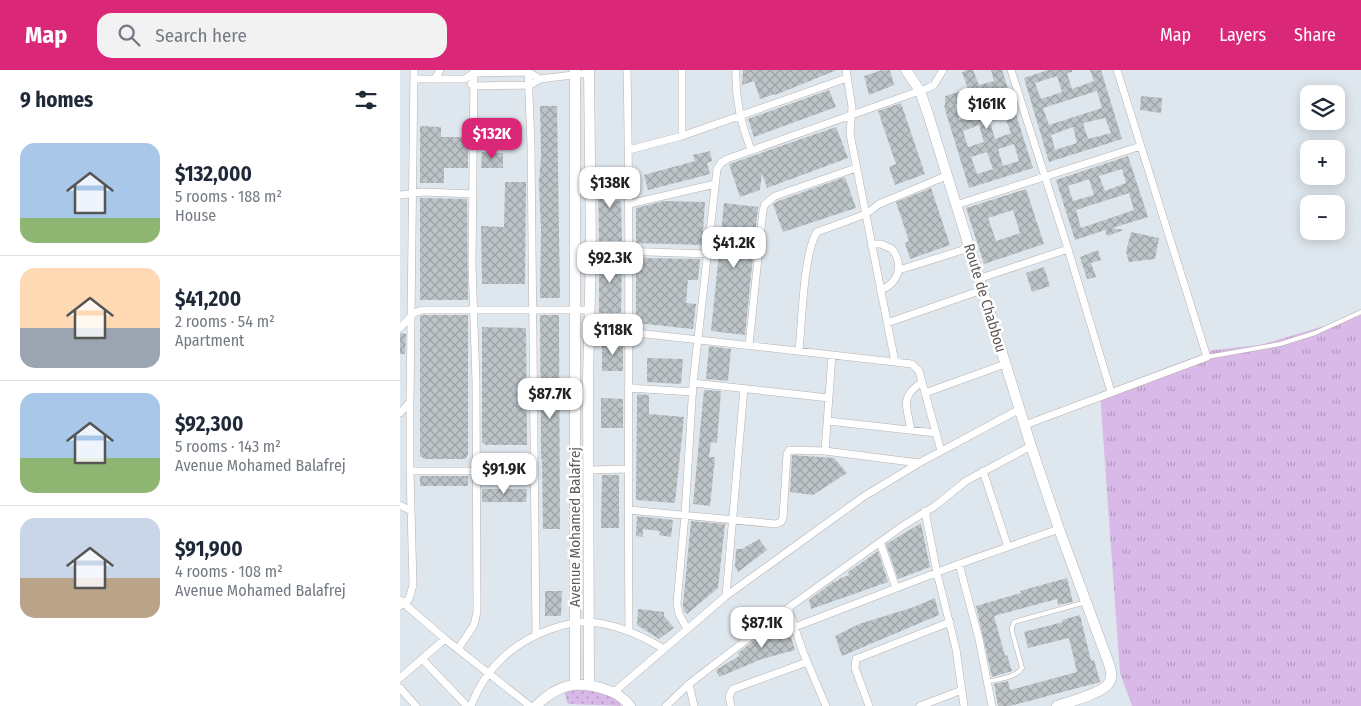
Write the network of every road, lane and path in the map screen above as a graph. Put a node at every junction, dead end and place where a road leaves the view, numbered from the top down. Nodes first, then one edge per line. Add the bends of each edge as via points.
1 (414, 70) edge
2 (440, 70) edge
3 (626, 70) edge
4 (682, 70) edge
5 (736, 70) edge
6 (846, 70) edge
7 (906, 70) edge
8 (943, 70) edge
9 (1011, 70) edge
10 (1117, 70) edge
11 (474, 71) edge
12 (528, 71) edge
13 (589, 71) edge
14 (575, 72) edge
15 (847, 78) junction
16 (414, 79) junction
17 (435, 79) junction
18 (465, 79) junction
19 (540, 79) junction
20 (530, 85) junction
21 (474, 86) junction
22 (920, 91) junction
23 (852, 114) junction
24 (740, 116) junction
25 (682, 136) junction
26 (1141, 146) junction
27 (629, 150) junction
28 (751, 150) junction
29 (856, 168) junction
30 (946, 176) junction
31 (1045, 176) junction
32 (715, 184) junction
33 (414, 193) junction
34 (473, 194) junction
35 (400, 195) edge
36 (629, 204) junction
37 (956, 205) junction
38 (866, 214) junction
39 (871, 244) junction
40 (969, 248) junction
41 (1068, 249) junction
42 (590, 250) junction
43 (628, 253) junction
44 (708, 254) junction
45 (899, 270) junction
46 (978, 279) junction
47 (880, 290) junction
48 (982, 290) junction
49 (473, 310) junction
50 (533, 310) junction
51 (576, 310) junction
52 (590, 310) junction
53 (1361, 312) edge
54 (411, 315) junction
55 (887, 324) junction
56 (400, 328) edge
57 (628, 332) junction
58 (698, 340) junction
59 (749, 345) junction
60 (799, 351) junction
61 (832, 355) junction
62 (1207, 357) junction
63 (895, 362) junction
64 (1005, 364) junction
65 (922, 382) junction
66 (693, 383) junction
67 (628, 388) junction
68 (744, 388) junction
69 (693, 392) junction
70 (1111, 392) junction
71 (925, 393) junction
72 (829, 398) junction
73 (410, 402) junction
74 (1020, 409) junction
75 (400, 413) edge
76 (828, 421) junction
77 (1024, 425) junction
78 (911, 430) junction
79 (936, 433) junction
80 (1031, 446) junction
81 (825, 451) junction
82 (941, 451) junction
83 (919, 463) junction
84 (534, 468) junction
85 (629, 469) junction
86 (588, 470) junction
87 (410, 471) junction
88 (476, 471) junction
89 (983, 471) junction
90 (400, 505) edge
91 (629, 510) junction
92 (411, 511) junction
93 (925, 511) junction
94 (685, 515) junction
95 (733, 519) junction
96 (1059, 529) junction
97 (880, 542) junction
98 (1008, 547) junction
99 (959, 564) junction
100 (937, 573) junction
101 (896, 588) junction
102 (726, 596) junction
103 (1086, 602) junction
104 (401, 603) edge
105 (788, 608) junction
106 (576, 622) junction
107 (589, 622) junction
108 (950, 622) junction
109 (795, 627) junction
110 (687, 629) junction
111 (629, 631) junction
112 (536, 634) junction
113 (445, 639) junction
114 (458, 649) junction
115 (664, 649) junction
116 (422, 659) junction
117 (807, 662) junction
118 (488, 673) junction
119 (400, 678) edge
120 (988, 682) junction
121 (575, 684) junction
122 (589, 684) junction
123 (689, 684) junction
124 (400, 688) edge
125 (962, 690) junction
126 (614, 692) junction
127 (416, 706) edge
128 (467, 706) edge
129 (471, 706) edge
130 (530, 706) edge
131 (536, 706) edge
132 (630, 706) edge
133 (666, 706) edge
134 (694, 706) edge
135 (731, 706) edge
136 (826, 706) edge
137 (868, 706) edge
138 (920, 706) edge
139 (964, 706) edge
140 (992, 706) edge
141 (1057, 706) edge

1 - 16 street
2 - 17 street
3 - 27 street
4 - 25 street
5 - 24 street
6 - 15 street
7 - 22 street, Route de Chabbou
8 - 22 street via 934,84
9 - 31 street
10 - 26 street
11 - 12 street
11 - 18 street
11 - 21 street
12 - 19 street
12 - 20 street
13 - 14 street
13 - 42 street, Avenue Mohamed Balafrej
14 - 19 street
14 - 51 street, Avenue Mohamed Balafrej
15 - 23 street
15 - 24 street
16 - 17 street
16 - 33 street
17 - 18 street
18 - 21 street
19 - 20 street
20 - 21 street
20 - 50 street
21 - 34 street
22 - 23 street
22 - 30 street, Route de Chabbou
23 - 28 street
23 - 29 street via 850,134
24 - 25 street
24 - 28 street
25 - 27 street
26 - 31 street
26 - 62 street
27 - 36 street
28 - 32 street via 720,163
29 - 38 street
29 - 59 street via 775,196 765,204
30 - 37 street, Route de Chabbou
30 - 38 street via 879,204
31 - 37 street
31 - 41 street
32 - 36 street
32 - 44 street
33 - 34 street
33 - 35 street
33 - 54 street
34 - 49 street
36 - 43 street
37 - 40 street, Route de Chabbou
38 - 39 street
38 - 60 street via 816,232 813,238 807,266
39 - 45 street via 892,249
39 - 47 street
40 - 45 street
40 - 46 street, Route de Chabbou
41 - 46 street
41 - 70 street
42 - 43 street
42 - 52 street, Avenue Mohamed Balafrej
43 - 44 street
43 - 57 street
44 - 58 street
45 - 47 street via 894,283
46 - 48 street, Route de Chabbou
47 - 55 street
48 - 55 street
48 - 64 street, Route de Chabbou
49 - 50 street
49 - 54 street via 422,310
49 - 88 street
50 - 51 street
50 - 84 street
51 - 52 street
51 - 106 street, Avenue Mohamed Balafrej
52 - 86 street, Avenue Mohamed Balafrej
53 - 62 lane via 1315,333 1280,344
54 - 56 street
54 - 73 street
55 - 63 street
57 - 58 street
57 - 67 street
58 - 59 street
58 - 66 street
59 - 60 street
60 - 61 street
61 - 63 street
61 - 72 street
62 - 70 street
63 - 65 street via 916,366
64 - 71 street
64 - 74 street, Route de Chabbou
65 - 71 street
65 - 78 street via 911,390 906,400
66 - 68 street
66 - 69 street
67 - 69 street
67 - 85 street
68 - 72 street
68 - 95 street
69 - 94 street
70 - 77 street
71 - 79 street
72 - 76 street
73 - 75 street
73 - 87 street
74 - 77 street, Route de Chabbou
74 - 82 street
76 - 78 street
76 - 81 street
77 - 80 street, Route de Chabbou
78 - 79 street
79 - 82 street
80 - 89 street
80 - 96 street, Route de Chabbou
81 - 83 street
81 - 95 street via 793,449 788,452 783,518 780,522
82 - 83 street
83 - 102 street via 863,496
84 - 88 street
84 - 112 street
85 - 86 street
85 - 91 street
86 - 107 street, Avenue Mohamed Balafrej
87 - 88 street
87 - 92 street
88 - 114 street via 477,612 474,625
89 - 93 street
89 - 98 street
90 - 92 street
91 - 94 street
91 - 111 street
92 - 104 street via 413,585 409,599
93 - 97 street
93 - 100 street
94 - 95 street
94 - 110 street via 677,603
95 - 102 street
96 - 98 street
96 - 103 street, Route de Chabbou
97 - 101 street
97 - 105 street
98 - 99 street
99 - 100 street
99 - 120 street
100 - 101 street
100 - 108 street
101 - 109 street
102 - 110 street
103 - 120 lane via 1014,622 1012,631 1022,668 1015,675
103 - 141 street, Route de Chabbou via 1106,652 1111,672 1108,684 1104,689
104 - 113 street
105 - 109 street
105 - 123 street
106 - 107 street
106 - 112 street
106 - 121 street, Avenue Mohamed Balafrej
107 - 111 street
107 - 122 street, Avenue Mohamed Balafrej
108 - 125 street
108 - 137 street via 856,658 855,668
109 - 117 street
110 - 115 street
111 - 115 street
112 - 118 street via 510,651
113 - 114 street
113 - 116 street
114 - 118 street
115 - 126 street
116 - 119 street
116 - 128 street
117 - 135 street via 733,689 729,696
117 - 136 street
118 - 129 street
118 - 130 street
120 - 140 street
121 - 122 street
121 - 131 street via 545,697
122 - 126 street
123 - 133 street
123 - 134 street
124 - 127 street
125 - 138 street
125 - 139 street
126 - 132 street

